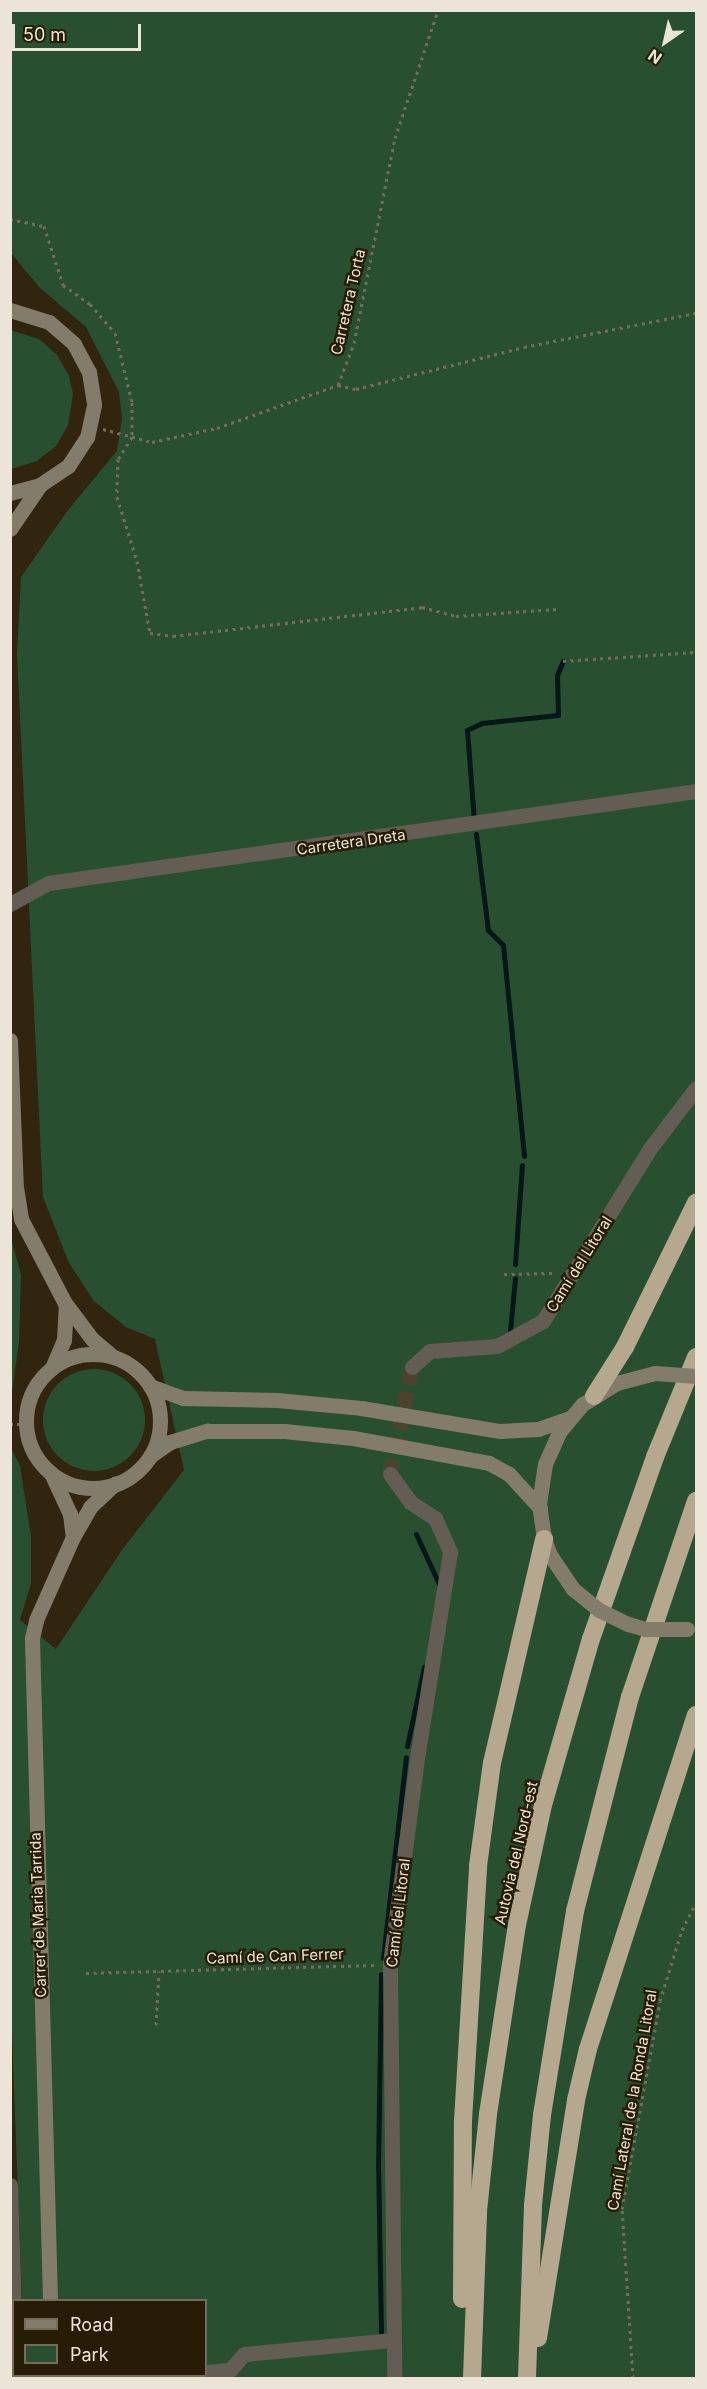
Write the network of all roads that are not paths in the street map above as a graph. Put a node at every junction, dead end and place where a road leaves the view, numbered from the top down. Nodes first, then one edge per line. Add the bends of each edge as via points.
1 (10, 310) edge
2 (40, 485) junction
3 (10, 493) edge
4 (10, 529) edge
5 (696, 791) edge
6 (10, 904) edge
7 (10, 1040) edge
8 (696, 1088) edge
9 (696, 1203) edge
10 (65, 1303) junction
11 (114, 1358) junction
12 (696, 1358) edge
13 (412, 1367) tunnel mouth
14 (52, 1368) junction
15 (696, 1376) edge
16 (150, 1386) junction
17 (594, 1396) junction
18 (570, 1418) junction
19 (150, 1456) junction
20 (51, 1472) junction
21 (390, 1474) dead end
22 (116, 1484) junction
23 (696, 1501) edge
24 (540, 1508) junction
25 (73, 1537) junction
26 (544, 1539) junction
27 (692, 1628) edge
28 (696, 1715) edge
29 (10, 2185) edge
30 (14, 2299) edge
31 (50, 2299) edge
32 (393, 2340) junction
33 (207, 2372) edge
34 (146, 2377) edge
35 (120, 2379) edge
36 (394, 2379) edge
37 (470, 2379) edge
38 (527, 2379) edge
39 (532, 2379) edge

1 - 2 main road via 49,322 80,353 94,394 90,426 68,466
2 - 3 main road
2 - 4 main road
5 - 6 street, Carretera Dreta via 48,883
7 - 10 main road via 17,1202 21,1218
8 - 13 street, Camí del Litoral via 651,1147 543,1321 497,1346 430,1351
9 - 17 highway via 625,1347
10 - 11 main road via 92,1339
10 - 14 main road via 64,1340
11 - 14 main road via 82,1355
11 - 16 main road via 135,1369
12 - 37 highway, Autovia del Nord-est via 655,1457 591,1639 541,1816 516,1935 488,2114 477,2223
14 - 20 main road via 33,1393 27,1424 35,1454
15 - 17 main road, bridge via 655,1373 631,1377
16 - 18 main road via 183,1398 277,1400 360,1408 516,1432
16 - 19 main road via 160,1421
17 - 18 main road
18 - 24 main road via 545,1464
19 - 22 main road via 135,1473
19 - 24 main road via 170,1442 207,1431 284,1431 353,1438 489,1463 509,1474
20 - 22 main road via 82,1486
20 - 25 main road via 70,1514
21 - 32 street, Camí del Litoral via 410,1502 435,1518 450,1552 390,1964
22 - 25 main road, Carrer de Maria Tarrida via 90,1507
23 - 38 highway via 630,1697 575,1911 541,2126 533,2205
24 - 26 main road
25 - 31 main road, Carrer de Maria Tarrida via 36,1620 31,1658
26 - 27 main road, bridge via 573,1589 599,1610 646,1629
26 - 37 highway via 492,1763 478,1866 461,2206
28 - 39 highway via 588,2049
29 - 30 street
32 - 33 street via 244,2354 230,2370
32 - 36 street, Camí del Litoral
34 - 35 street

